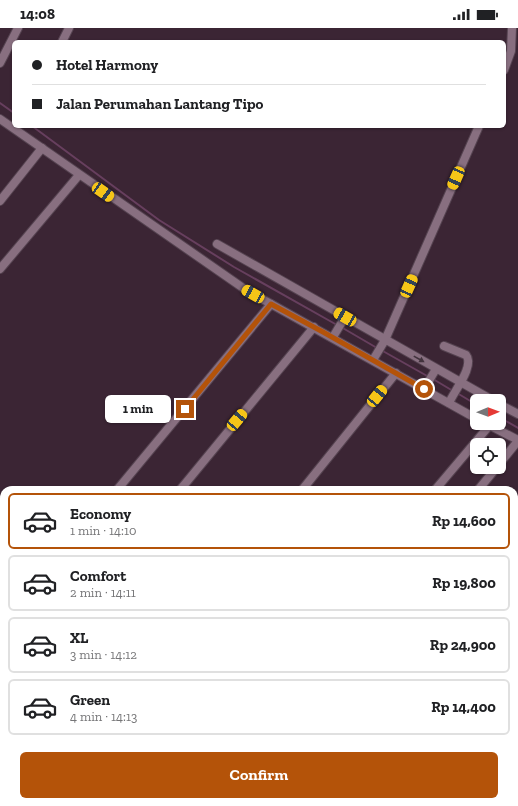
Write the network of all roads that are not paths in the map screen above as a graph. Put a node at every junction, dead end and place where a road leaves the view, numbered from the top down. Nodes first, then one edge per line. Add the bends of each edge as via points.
1 (18, 28) edge
2 (69, 28) edge
3 (512, 28) edge
4 (63, 40) edge
5 (0, 63) edge
6 (506, 65) edge
7 (0, 119) edge
8 (12, 125) edge
9 (19, 128) edge
10 (478, 128) edge
11 (42, 148) junction
12 (79, 175) junction
13 (0, 202) edge
14 (217, 244) dead end
15 (0, 269) edge
16 (271, 304) junction
17 (344, 318) junction
18 (314, 327) junction
19 (334, 335) junction
20 (383, 342) junction
21 (444, 346) dead end
22 (374, 358) junction
23 (436, 370) junction
24 (396, 373) junction
25 (459, 383) junction
26 (426, 386) junction
27 (480, 394) edge
28 (450, 400) junction
29 (506, 408) edge
30 (470, 414) edge
31 (518, 414) edge
32 (481, 430) edge
33 (497, 430) edge
34 (518, 441) edge
35 (506, 456) edge
36 (491, 474) edge
37 (120, 486) edge
38 (183, 486) edge
39 (305, 486) edge
40 (438, 486) edge
41 (481, 486) edge

1 - 5 street
2 - 4 street
3 - 6 street via 511,51
7 - 8 street
9 - 11 street
10 - 20 street
11 - 12 street
11 - 13 street
12 - 15 street
12 - 16 street via 218,271
14 - 17 street
16 - 18 street
16 - 37 street
17 - 19 street
17 - 20 street
18 - 19 street
18 - 38 street
19 - 22 street
20 - 22 street
20 -> 23 street
21 - 25 street via 468,357 468,366
22 - 24 street
23 - 25 street
23 - 26 street
24 - 26 street
24 - 39 street
25 - 27 street
25 - 28 street
26 - 28 street
28 - 30 street
29 - 31 street
32 - 40 street
33 - 34 street
34 - 35 street
36 - 41 street

